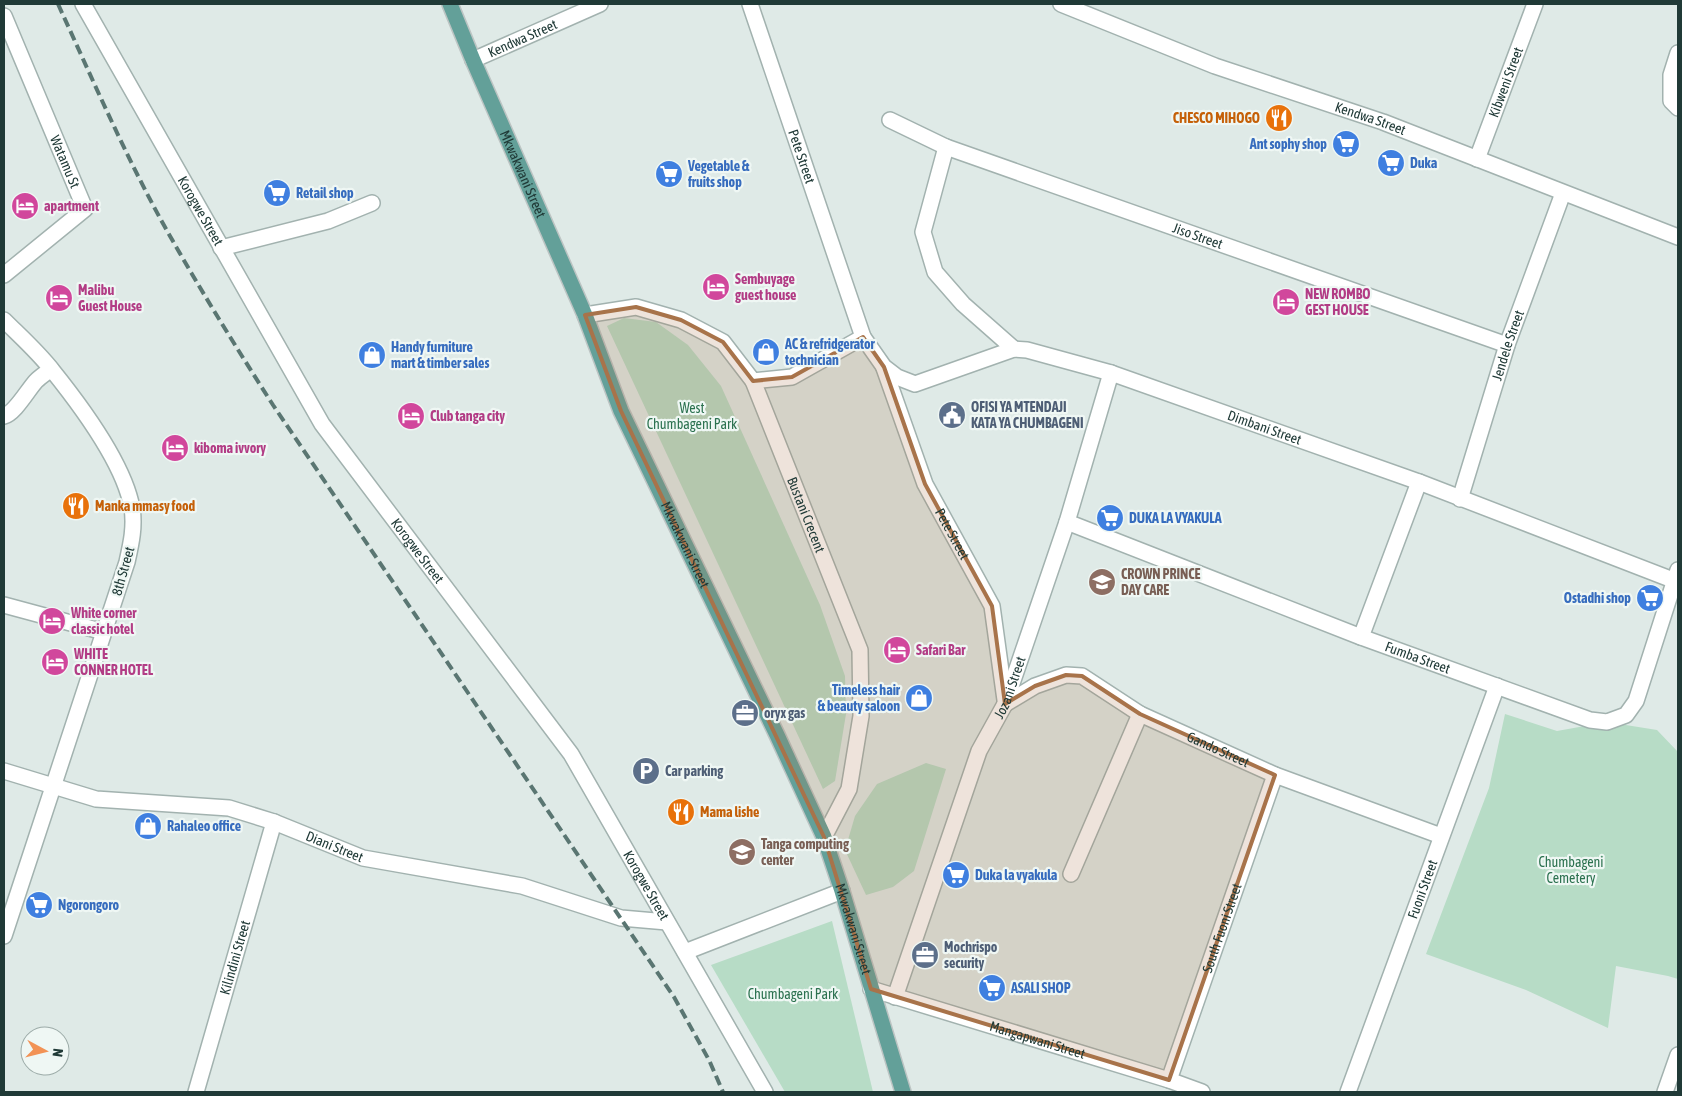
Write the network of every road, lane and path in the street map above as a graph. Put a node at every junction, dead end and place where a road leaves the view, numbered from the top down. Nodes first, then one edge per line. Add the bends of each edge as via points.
1 (83, 4) edge
2 (450, 4) edge
3 (600, 4) edge
4 (750, 4) edge
5 (1061, 4) edge
6 (1535, 4) edge
7 (4, 16) edge
8 (1678, 54) edge
9 (473, 60) junction
10 (1678, 108) edge
11 (890, 120) dead end
12 (946, 147) junction
13 (1477, 159) junction
14 (1563, 193) junction
15 (372, 203) dead end
16 (1678, 237) edge
17 (221, 248) junction
18 (4, 275) edge
19 (584, 315) junction
20 (4, 320) edge
21 (862, 337) junction
22 (1507, 345) junction
23 (1014, 349) junction
24 (884, 367) junction
25 (51, 369) junction
26 (1111, 373) junction
27 (753, 381) junction
28 (4, 416) edge
29 (1418, 482) junction
30 (1460, 499) junction
31 (1068, 522) junction
32 (1677, 577) edge
33 (4, 605) edge
34 (104, 632) junction
35 (1361, 637) junction
36 (1497, 686) junction
37 (1005, 704) junction
38 (1140, 714) junction
39 (4, 771) edge
40 (1275, 775) junction
41 (53, 787) junction
42 (274, 822) junction
43 (1442, 836) junction
44 (824, 837) junction
45 (1071, 874) dead end
46 (842, 891) junction
47 (667, 922) junction
48 (4, 936) edge
49 (685, 952) junction
50 (872, 989) junction
51 (895, 997) junction
52 (1678, 1056) edge
53 (1169, 1080) junction
54 (196, 1092) edge
55 (765, 1092) edge
56 (903, 1092) edge
57 (1202, 1092) edge
58 (1348, 1092) edge
59 (1665, 1092) edge

1 - 17 street, Korogwe Street
2 - 9 main road, Mkwakwani Street
3 - 9 street, Kendwa Street
4 - 21 street, Pete Street
5 - 13 street, Kendwa Street via 1215,66 1383,122
6 - 13 street, Kibweni Street
7 - 18 street, Watamu St via 85,209
8 - 10 street via 1671,74 1671,101
9 - 19 main road, Mkwakwani Street
11 - 12 street, Jiso Street
12 - 22 street, Jiso Street
12 - 23 street via 923,232 935,272 962,304
13 - 14 street, Kendwa Street
14 - 16 street, Kendwa Street
14 - 22 street, Jendele Street
15 - 17 street via 328,221
17 - 47 street, Korogwe Street via 322,424 571,754
19 - 27 street, Bustani Crecent via 636,307 681,320 723,342
19 - 44 main road, Mkwakwani Street via 621,410
20 - 25 street, 8th Street
21 - 24 street, Dimbani Street
21 - 27 street via 792,377
22 - 30 street, Jendele Street
23 - 24 street, Dimbani Street via 915,384 897,377
23 - 26 street, Dimbani Street
24 - 37 street, Pete Street via 926,484 992,606
25 - 28 street via 36,381 12,412
25 - 34 street, 8th Street via 98,433 120,471 132,508 133,533 127,562
26 - 29 street, Dimbani Street
26 - 31 street, Jozani Street
27 - 44 street, Bustani Crecent via 860,650 861,716 849,790
29 - 30 street, Dimbani Street
29 - 35 street
30 - 32 street, Dimbani Street
31 - 35 street, Fumba Street
31 - 37 street, Jozani Street
32 - 36 street, Fumba Street via 1636,701 1626,715 1607,722 1590,720
33 - 34 street
34 - 41 street, 8th Street
35 - 36 street, Fumba Street
36 - 43 street, Fuoni Street
37 - 38 street, Gando Street via 1035,686 1066,675 1082,676
37 - 51 street, Jozani Street via 979,751
38 - 40 street, Gando Street
38 - 45 street
39 - 41 street, Diani Street
40 - 43 street, Gando Street
40 - 53 street, South Fuoni Street
41 - 42 street, Diani Street via 96,799 229,808
41 - 48 street, 8th Street
42 - 47 street, Diani Street via 363,858 522,886 621,918
42 - 54 street, Kilindini Street
43 - 58 street, Fuoni Street
44 - 46 main road, Mkwakwani Street
46 - 49 street
46 - 50 main road, Mkwakwani Street
47 - 49 street, Korogwe Street
49 - 55 street, Korogwe Street
50 - 51 street, Mangapwani Street
50 - 56 main road, Mkwakwani Street
51 - 53 street, Mangapwani Street
52 - 59 street
53 - 57 street, Mangapwani Street

